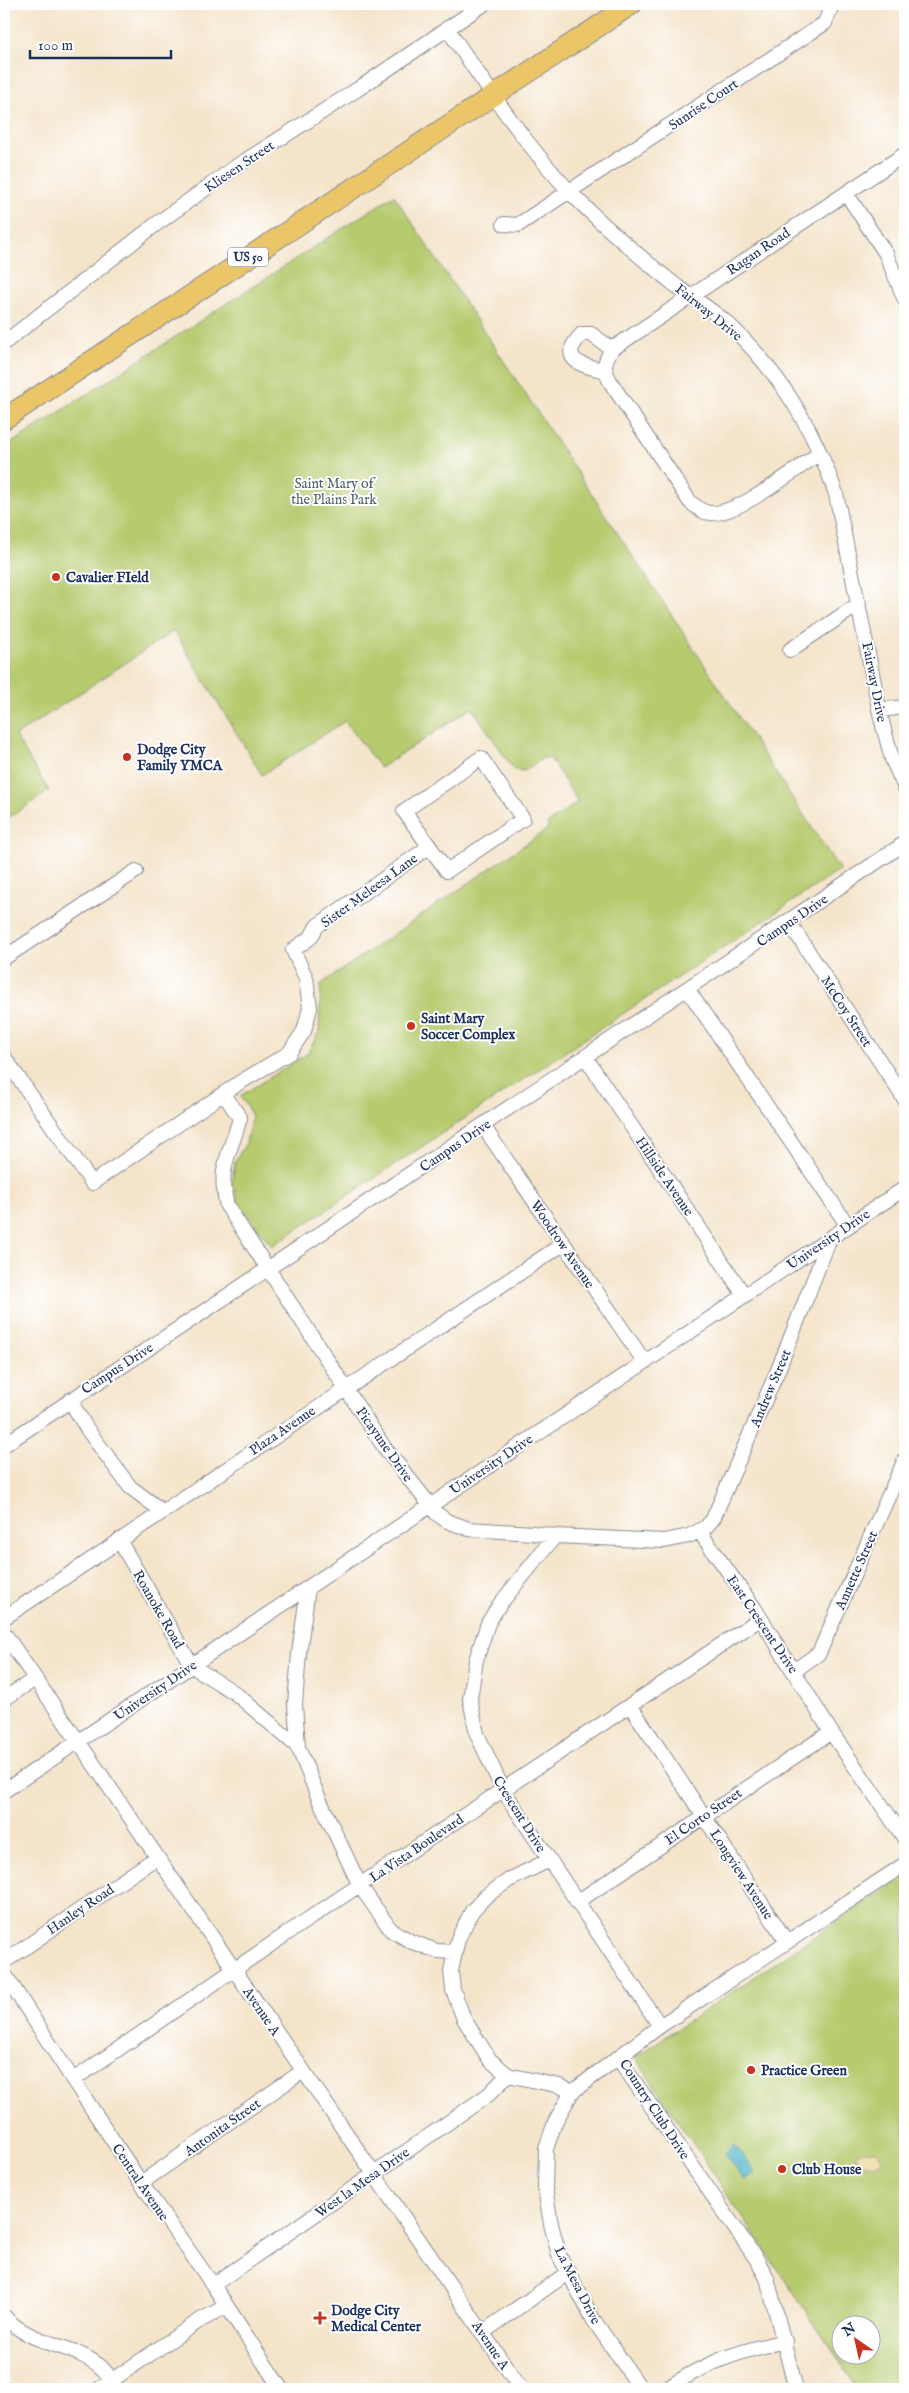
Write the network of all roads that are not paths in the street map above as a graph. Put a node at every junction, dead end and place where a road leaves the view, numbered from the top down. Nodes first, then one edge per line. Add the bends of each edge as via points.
1 (484, 4) edge
2 (632, 4) edge
3 (830, 10) dead end
4 (447, 28) junction
5 (493, 95) junction
6 (905, 154) edge
7 (570, 192) junction
8 (846, 193) junction
9 (504, 224) dead end
10 (692, 295) junction
11 (905, 300) edge
12 (4, 343) edge
13 (612, 349) junction
14 (604, 370) junction
15 (4, 419) edge
16 (820, 453) junction
17 (859, 604) junction
18 (790, 650) dead end
19 (905, 707) edge
20 (880, 710) junction
21 (905, 788) edge
22 (905, 844) edge
23 (430, 846) junction
24 (136, 871) dead end
25 (789, 922) junction
26 (4, 958) edge
27 (688, 990) junction
28 (4, 1057) edge
29 (586, 1058) junction
30 (224, 1094) junction
31 (905, 1100) edge
32 (483, 1126) junction
33 (905, 1188) edge
34 (848, 1226) junction
35 (830, 1238) junction
36 (563, 1244) junction
37 (266, 1270) junction
38 (744, 1295) junction
39 (644, 1361) junction
40 (346, 1387) junction
41 (70, 1400) junction
42 (4, 1445) edge
43 (905, 1459) edge
44 (429, 1506) junction
45 (162, 1511) junction
46 (699, 1531) junction
47 (555, 1536) junction
48 (119, 1540) junction
49 (308, 1588) junction
50 (4, 1618) edge
51 (760, 1619) junction
52 (4, 1633) edge
53 (192, 1666) junction
54 (794, 1671) junction
55 (35, 1679) junction
56 (4, 1699) edge
57 (630, 1705) junction
58 (831, 1732) junction
59 (78, 1742) junction
60 (298, 1747) junction
61 (4, 1790) edge
62 (503, 1790) junction
63 (704, 1816) junction
64 (905, 1839) edge
65 (157, 1857) junction
66 (549, 1860) junction
67 (905, 1864) edge
68 (360, 1886) junction
69 (577, 1902) junction
70 (787, 1942) junction
71 (455, 1952) junction
72 (4, 1962) edge
73 (234, 1970) junction
74 (4, 1973) edge
75 (660, 2026) junction
76 (618, 2058) junction
77 (303, 2071) junction
78 (508, 2075) junction
79 (73, 2080) junction
80 (572, 2092) junction
81 (373, 2174) junction
82 (142, 2183) junction
83 (568, 2272) junction
84 (213, 2285) junction
85 (227, 2306) junction
86 (4, 2316) edge
87 (482, 2333) junction
88 (784, 2342) junction
89 (114, 2385) edge
90 (99, 2389) edge
91 (281, 2389) edge
92 (520, 2389) edge
93 (641, 2389) edge
94 (666, 2389) edge
95 (796, 2389) edge

1 - 4 street, Kliesen Street
2 - 5 highway, US 50
3 - 7 street, Sunrise Court via 825,22
4 - 5 street, Fairway Drive
4 - 12 street, Kliesen Street via 237,166 155,225
5 - 7 street, Fairway Drive
5 - 15 highway, US 50
6 - 8 street, Ragan Road
7 - 9 street, Sunrise Court via 518,225
7 - 10 street, Fairway Drive via 676,286
8 - 10 street, Ragan Road
8 - 11 street via 886,254
10 - 13 street, Ragan Road
10 - 16 street, Fairway Drive via 745,341 782,384
13 - 14 street
13 - 14 street via 591,334 582,334 574,343 571,353 575,361
14 - 16 street via 667,469 690,502 702,511 728,511
16 - 17 street, Fairway Drive via 836,494
17 - 18 street
17 - 20 street, Fairway Drive
19 - 20 street
20 - 21 street, Fairway Drive via 892,759
22 - 25 street, Campus Drive
23 - 23 street, Sister Meleesa Lane via 404,811 481,758 523,819 446,870
23 - 30 street, Sister Meleesa Lane via 317,926 311,937 293,950 306,978 310,1008 304,1031 289,1053
24 - 26 street
25 - 27 street, Campus Drive
25 - 31 street, McCoy Street
27 - 29 street, Campus Drive
27 - 34 street
28 - 30 street, Sister Meleesa Lane via 92,1183
29 - 32 street, Campus Drive
29 - 38 street, Hillside Avenue
30 - 37 street via 240,1118 225,1160 222,1185 226,1206
32 - 36 street, Woodrow Avenue
32 - 37 street, Campus Drive
33 - 34 street, University Drive
34 - 35 street, University Drive
35 - 38 street, University Drive
35 - 46 street, Andrew Street via 778,1370 713,1519
36 - 39 street, Woodrow Avenue
36 - 40 street, Plaza Avenue
37 - 40 street, Picayune Drive
37 - 41 street, Campus Drive
38 - 39 street, University Drive
39 - 44 street, University Drive
40 - 44 street, Picayune Drive via 384,1447
40 - 45 street, Plaza Avenue
41 - 42 street, Campus Drive
41 - 45 street via 125,1480
43 - 54 street, Annette Street via 819,1653
44 - 47 street, Picayune Drive via 447,1521 469,1529
44 - 49 street, University Drive
45 - 48 street, Plaza Avenue
46 - 47 street via 664,1540
46 - 51 street, East Crescent Drive
47 - 62 street, Crescent Drive via 500,1604 488,1623 476,1660 470,1699 477,1734
48 - 50 street, Plaza Avenue
48 - 53 street, Roanoke Road
49 - 53 street, University Drive
49 - 60 street, Roanoke Road via 296,1695
51 - 54 street, East Crescent Drive
51 - 57 street, La Vista Boulevard
52 - 55 street, Avenue A
53 - 59 street, University Drive
53 - 60 street, Roanoke Road via 235,1693
54 - 58 street, East Crescent Drive
55 - 56 street
55 - 59 street, Avenue A
57 - 62 street, La Vista Boulevard
57 - 63 street, Longview Avenue
58 - 63 street, El Corto Street
58 - 64 street, East Crescent Drive
59 - 61 street, University Drive
59 - 65 street, Avenue A
60 - 68 street, Roanoke Road via 337,1842
62 - 66 street, Crescent Drive
62 - 68 street, La Vista Boulevard
63 - 69 street, El Corto Street
63 - 70 street, Longview Avenue
65 - 72 street, Hanley Road
65 - 73 street, Avenue A
66 - 69 street, Crescent Drive
66 - 71 street via 486,1896 472,1911 458,1938
67 - 70 street, Country Club Drive
68 - 71 street, Roanoke Road via 391,1930 429,1948
68 - 73 street, La Vista Boulevard
69 - 75 street, Crescent Drive
70 - 75 street, Country Club Drive
71 - 78 street via 450,1971 452,1990 464,2019 490,2060
73 - 77 street, Avenue A
73 - 79 street, La Vista Boulevard
74 - 79 street, Central Avenue
75 - 76 street, Country Club Drive
76 - 80 street
76 - 88 street, Country Club Drive via 757,2260 767,2278
77 - 81 street, Avenue A
77 - 82 street, Antonita Street
78 - 80 street via 560,2086
78 - 81 street, West la Mesa Drive via 488,2095
79 - 82 street, Central Avenue
80 - 83 street, La Mesa Drive via 555,2122 546,2149 545,2188 559,2255
81 - 84 street, West la Mesa Drive
81 - 87 street, Avenue A
82 - 84 street, Central Avenue
83 - 87 street
83 - 93 street, La Mesa Drive via 593,2320
84 - 85 street, Central Avenue
85 - 89 street via 200,2321
85 - 91 street, Central Avenue
86 - 89 street via 33,2337 84,2356 102,2368
87 - 92 street, Avenue A
88 - 94 street via 741,2350 713,2361
88 - 95 street, Country Club Drive
89 - 90 street

